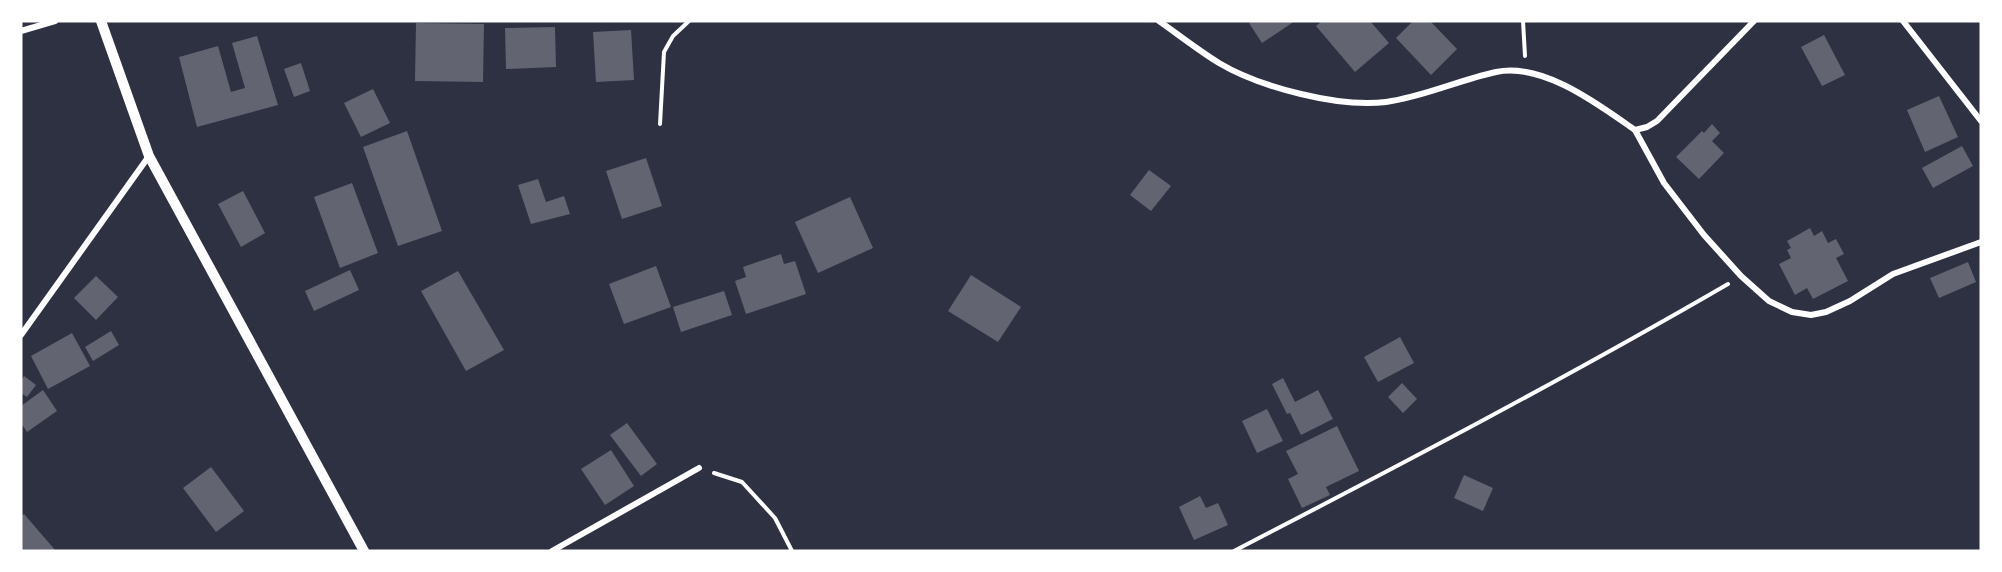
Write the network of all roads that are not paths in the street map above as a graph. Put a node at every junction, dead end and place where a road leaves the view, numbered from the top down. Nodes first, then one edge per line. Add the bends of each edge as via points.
1 (55, 21) edge
2 (101, 21) edge
3 (1159, 21) edge
4 (1754, 21) edge
5 (1903, 21) edge
6 (21, 31) edge
7 (1981, 121) edge
8 (1635, 130) junction
9 (150, 156) junction
10 (1981, 243) edge
11 (21, 334) edge
12 (699, 468) road end
13 (364, 551) edge
14 (552, 551) edge

1 - 6 street
2 - 9 street
3 - 8 street via 1241,74 1316,98 1385,102 1512,70 1559,83
4 - 8 street via 1657,121
5 - 7 street
8 - 10 street via 1664,183 1704,235 1769,301 1792,312 1826,312 1893,274
9 - 11 street
9 - 13 street
12 - 14 street

